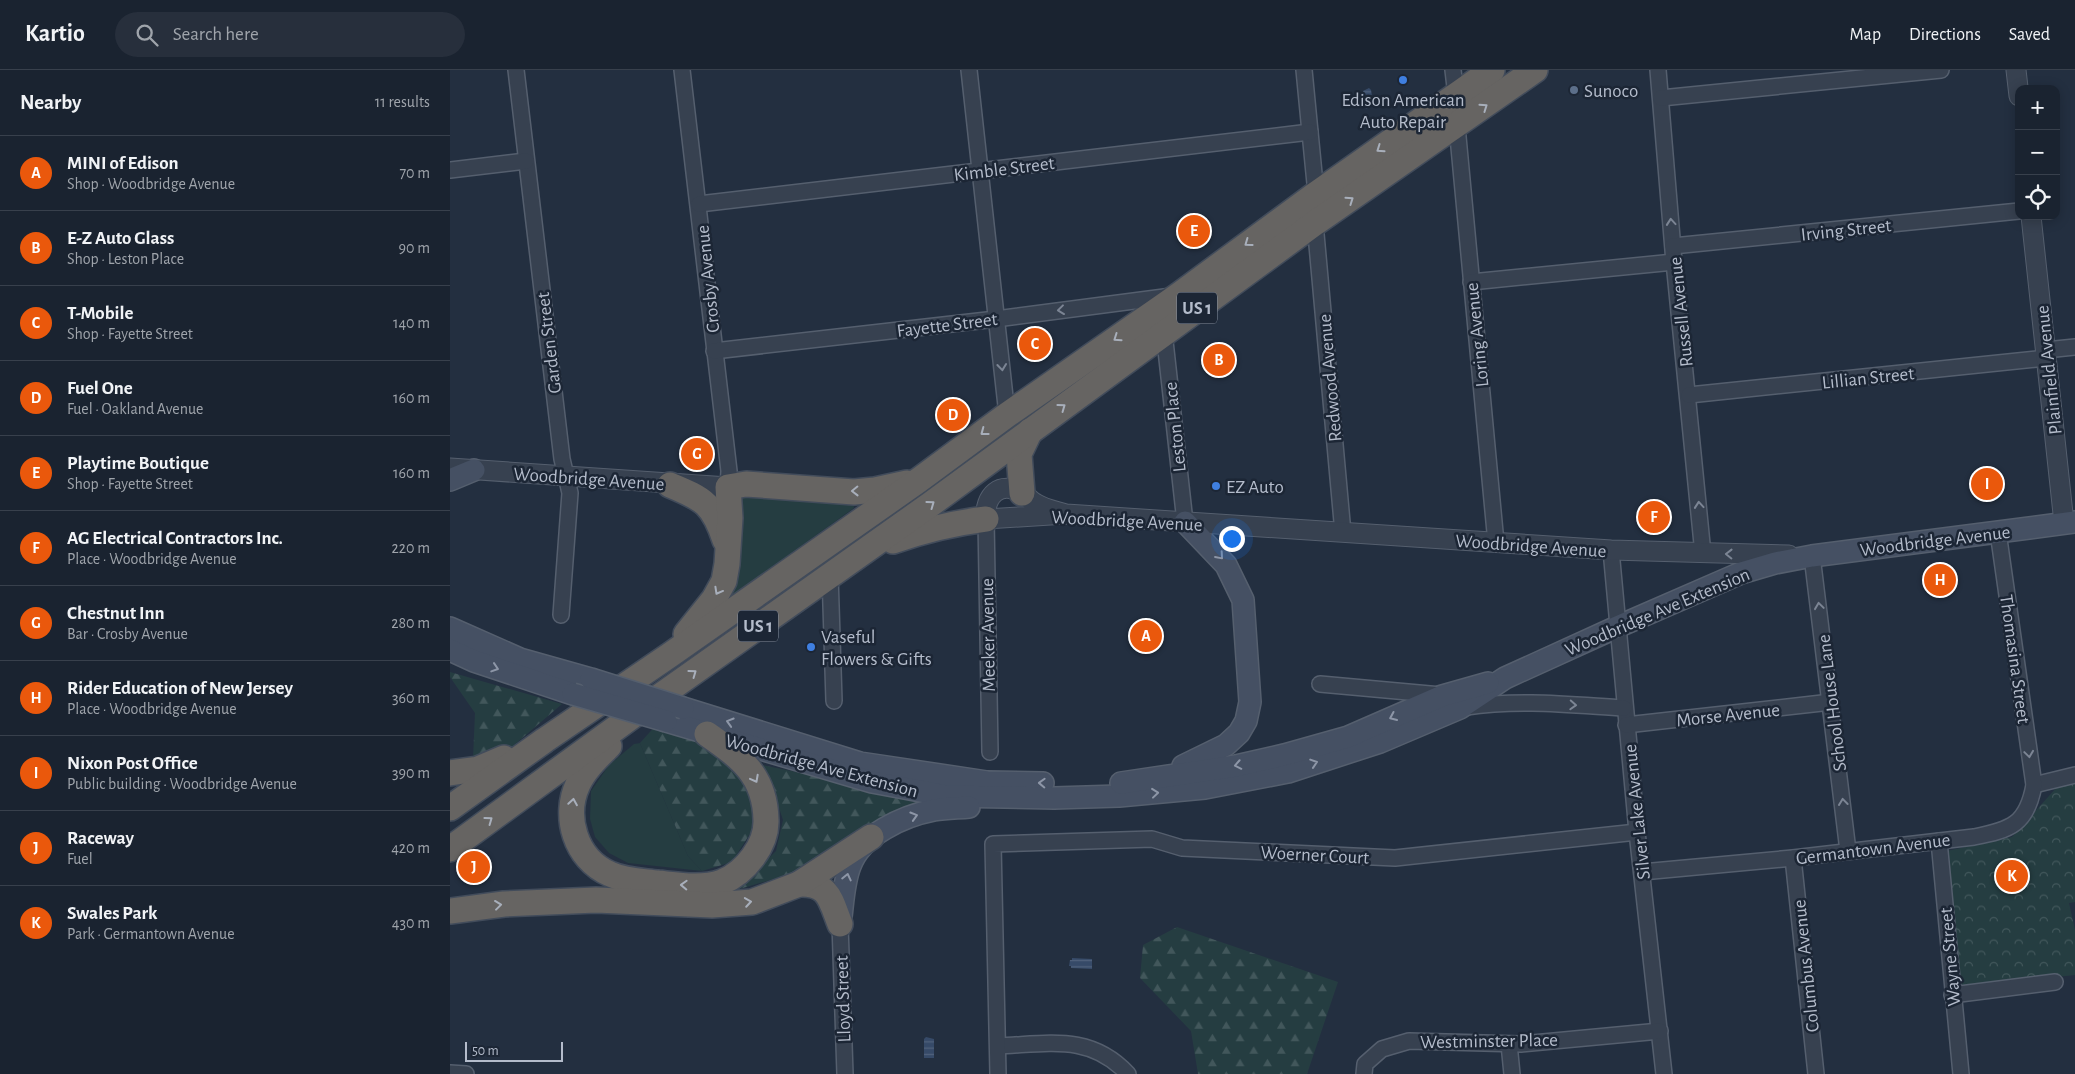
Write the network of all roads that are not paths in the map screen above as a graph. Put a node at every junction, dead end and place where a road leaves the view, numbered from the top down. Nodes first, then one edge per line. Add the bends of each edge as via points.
1 (516, 70) edge
2 (682, 70) edge
3 (969, 70) edge
4 (1304, 70) edge
5 (1453, 70) edge
6 (1492, 70) edge
7 (1536, 70) edge
8 (1658, 70) edge
9 (1941, 70) edge
10 (2016, 70) edge
11 (2018, 85) edge
12 (1456, 96) junction
13 (1661, 98) junction
14 (1457, 126) junction
15 (1310, 132) junction
16 (526, 161) junction
17 (450, 170) edge
18 (980, 171) junction
19 (1316, 194) junction
20 (699, 204) junction
21 (2015, 211) edge
22 (2031, 220) edge
23 (1315, 223) junction
24 (1672, 246) junction
25 (1674, 262) junction
26 (1470, 282) junction
27 (1179, 295) junction
28 (996, 319) junction
29 (1164, 332) junction
30 (2075, 347) edge
31 (714, 352) junction
32 (2046, 354) junction
33 (1689, 395) junction
34 (1007, 415) junction
35 (1030, 431) junction
36 (450, 468) edge
37 (474, 470) junction
38 (566, 476) junction
39 (450, 480) edge
40 (919, 480) junction
41 (670, 484) junction
42 (728, 487) junction
43 (1022, 492) junction
44 (1066, 514) junction
45 (986, 519) junction
46 (1185, 522) junction
47 (2069, 522) edge
48 (1998, 532) junction
49 (1343, 533) junction
50 (1496, 543) junction
51 (727, 544) junction
52 (1611, 550) junction
53 (862, 551) junction
54 (1703, 554) junction
55 (1812, 556) junction
56 (830, 574) junction
57 (561, 615) dead end
58 (450, 619) edge
59 (1617, 627) junction
60 (450, 628) edge
61 (478, 642) junction
62 (450, 650) edge
63 (670, 655) junction
64 (1505, 678) junction
65 (1320, 684) dead end
66 (1442, 696) junction
67 (834, 701) dead end
68 (1831, 702) junction
69 (1460, 708) junction
70 (1624, 708) junction
71 (659, 711) junction
72 (1626, 725) junction
73 (707, 734) junction
74 (545, 740) junction
75 (990, 752) dead end
76 (450, 773) edge
77 (2075, 775) edge
78 (1122, 783) junction
79 (2034, 785) junction
80 (1054, 798) junction
81 (450, 808) edge
82 (1637, 832) junction
83 (871, 837) junction
84 (1939, 841) junction
85 (450, 849) edge
86 (1848, 850) junction
87 (1793, 858) junction
88 (1642, 872) junction
89 (799, 884) junction
90 (450, 911) edge
91 (840, 924) junction
92 (2055, 982) dead end
93 (1952, 994) junction
94 (1660, 1031) junction
95 (1509, 1044) junction
96 (998, 1046) junction
97 (450, 1073) edge
98 (466, 1074) edge
99 (845, 1074) edge
100 (998, 1074) edge
101 (1128, 1074) edge
102 (1364, 1074) edge
103 (1512, 1074) edge
104 (1664, 1074) edge
105 (1816, 1074) edge
106 (1961, 1074) edge

1 - 16 street, Garden Street
2 - 20 street, Crosby Avenue
3 - 18 street
4 - 15 street
5 - 12 street
6 - 12 highway, US 1
14 -> 7 highway, US 1
8 - 13 street, Russell Avenue
9 - 13 street
10 - 11 street
12 -> 19 highway, US 1
24 -> 13 street, Russell Avenue
23 -> 14 highway, US 1
14 - 26 street, Loring Avenue
15 - 18 street, Kimble Street
15 - 19 street
16 - 17 street
16 - 38 street, Garden Street
18 - 20 street, Kimble Street
18 - 28 street
19 -> 27 highway, US 1
20 - 31 street, Crosby Avenue
21 - 24 street, Irving Street
22 - 32 street, Plainfield Avenue
23 - 29 highway, US 1
23 - 49 street, Redwood Avenue
24 - 25 street, Russell Avenue
25 - 26 street
25 - 33 street, Russell Avenue
26 - 50 street, Loring Avenue
27 -> 28 street, Fayette Street
27 -> 34 highway, US 1
28 - 31 street, Fayette Street
28 -> 34 street
35 -> 29 highway, US 1
29 - 46 street, Leston Place
30 - 32 street, Lillian Street
31 - 42 street, Crosby Avenue via 729,471
32 - 33 street, Lillian Street
32 - 47 street, Plainfield Avenue
54 -> 33 street, Russell Avenue
34 -> 40 highway, US 1
35 - 43 highway via 1019,454
53 -> 35 highway, US 1
36 - 37 street, Woodbridge Avenue
37 - 38 street, Woodbridge Avenue
37 - 39 main road
38 - 41 street, Woodbridge Avenue
38 - 57 street, Garden Street via 570,493
40 -> 42 highway via 854,492 746,484
40 - 63 highway, US 1
41 - 42 street, Woodbridge Avenue
41 - 51 highway via 709,505
42 - 51 highway via 730,518
43 - 44 street via 1036,504
43 - 45 street via 999,490 991,494 987,501
44 - 45 street, Woodbridge Avenue
44 - 46 street, Woodbridge Avenue
45 - 53 highway via 924,530
45 - 75 street, Meeker Avenue
46 - 49 street, Woodbridge Avenue
46 -> 78 main road via 1226,565 1243,600 1250,702 1246,721 1239,734 1204,757
47 - 48 main road, Woodbridge Avenue
48 - 55 main road, Woodbridge Avenue
48 -> 79 street, Thomasina Street
49 - 50 street, Woodbridge Avenue
50 - 52 street, Woodbridge Avenue
51 -> 63 highway via 724,581 714,599
52 - 54 street, Woodbridge Avenue
52 - 59 street, Silver Lake Avenue
53 - 56 highway, US 1
55 -> 54 street, Woodbridge Avenue
55 - 59 main road, Woodbridge Ave Extension via 1741,573
68 -> 55 street, School House Lane
56 - 67 street
71 -> 56 highway, US 1
58 - 61 main road
59 - 64 main road, Woodbridge Ave Extension
59 - 70 street, Silver Lake Avenue
60 - 61 main road
78 -> 61 main road, Woodbridge Ave Extension, bridge via 987,782 860,762 520,659
62 -> 71 main road, Woodbridge Ave Extension, bridge via 573,694
63 - 74 highway, US 1
64 - 66 main road, Woodbridge Ave Extension
64 - 69 main road, Woodbridge Ave Extension
65 - 66 street
66 -> 78 main road, Woodbridge Ave Extension via 1348,737 1284,755 1236,766
68 - 72 street, Morse Avenue
86 -> 68 street, School House Lane
69 -> 70 street via 1524,702
80 -> 69 main road, Woodbridge Ave Extension via 1205,788 1288,772 1380,742
70 - 72 street, Silver Lake Avenue
71 - 73 main road, Woodbridge Ave Extension
73 -> 71 highway via 738,755 762,793 766,827 754,856 736,875 706,886 671,885 609,874 585,855 571,817 574,793 594,761
85 -> 71 highway, US 1
72 - 82 street, Silver Lake Avenue
73 - 80 main road, Woodbridge Ave Extension via 872,782 947,796
74 - 76 highway via 478,769
74 - 81 highway, US 1
77 - 79 street
79 - 84 street, Germantown Avenue via 2026,812 2008,828
83 -> 80 main road via 904,820 934,810
82 - 88 street, Silver Lake Avenue
82 - 96 street, Woerner Court via 1395,858 1182,848 1152,839 993,844
83 - 89 highway
91 -> 83 main road via 850,865
84 - 86 street, Germantown Avenue
84 - 93 street, Wayne Street
86 - 87 street, Germantown Avenue
87 - 88 street, Germantown Avenue
87 - 105 street, Columbus Avenue
88 - 94 street, Silver Lake Avenue
90 -> 89 highway via 504,904 596,900 712,905 752,902
89 - 91 highway via 813,884 826,892
91 - 99 street, Lloyd Street
92 - 93 street
93 - 106 street, Wayne Street
94 - 95 street, Westminster Place
94 - 104 street, Silver Lake Avenue
95 - 102 street, Westminster Place via 1409,1041 1382,1049 1365,1064
95 - 103 street
96 - 100 street
96 - 101 street via 1085,1046 1099,1050
97 - 98 street

